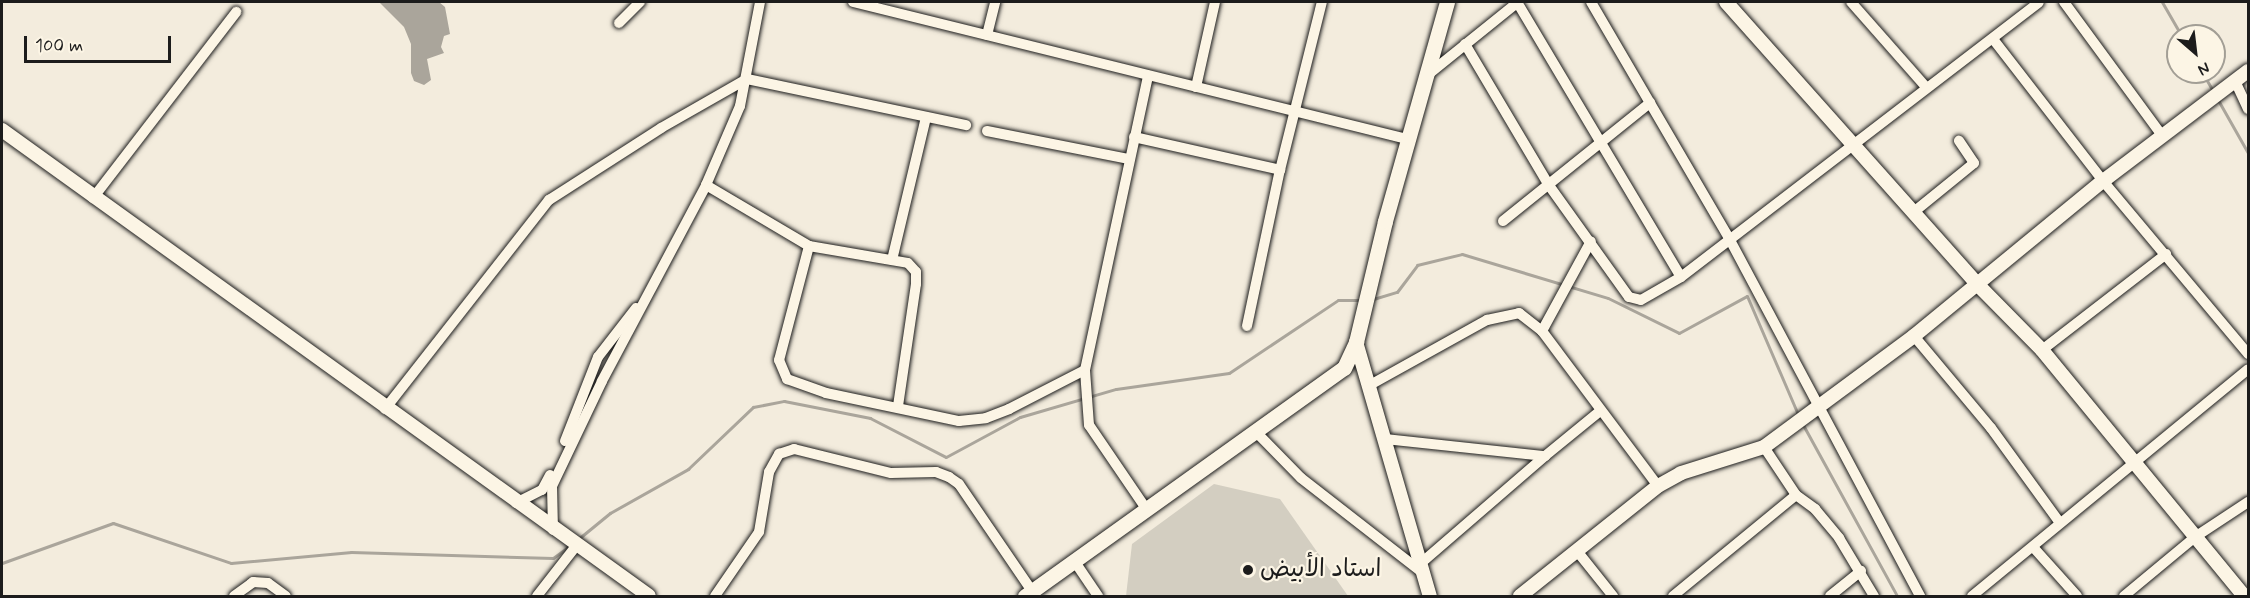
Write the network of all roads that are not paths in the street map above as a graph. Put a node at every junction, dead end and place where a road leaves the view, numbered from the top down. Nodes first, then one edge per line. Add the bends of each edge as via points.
1 (640, 2) edge
2 (760, 2) edge
3 (853, 2) edge
4 (995, 2) edge
5 (1215, 2) edge
6 (1322, 2) edge
7 (1448, 2) edge
8 (1518, 2) edge
9 (1591, 2) edge
10 (1725, 2) edge
11 (1851, 2) edge
12 (2040, 2) edge
13 (2064, 2) edge
14 (2025, 6) edge
15 (236, 12) dead end
16 (619, 23) dead end
17 (987, 35) junction
18 (1994, 39) junction
19 (1465, 44) junction
20 (2248, 71) edge
21 (1148, 76) junction
22 (1425, 77) junction
23 (747, 79) junction
24 (2233, 83) junction
25 (1196, 87) junction
26 (1926, 87) junction
27 (1650, 103) junction
28 (2248, 109) edge
29 (1296, 111) junction
30 (926, 117) junction
31 (966, 125) dead end
32 (2, 130) edge
33 (987, 130) dead end
34 (1134, 137) junction
35 (2163, 137) junction
36 (1407, 139) junction
37 (1959, 141) dead end
38 (1600, 142) junction
39 (1854, 143) junction
40 (1129, 159) junction
41 (1280, 170) junction
42 (2103, 181) junction
43 (1548, 184) junction
44 (706, 185) junction
45 (93, 198) junction
46 (1915, 211) junction
47 (1503, 221) dead end
48 (1730, 240) junction
49 (1591, 241) junction
50 (809, 246) junction
51 (2166, 254) junction
52 (892, 260) junction
53 (1681, 277) junction
54 (1978, 285) junction
55 (648, 294) junction
56 (1247, 326) dead end
57 (1542, 331) junction
58 (1914, 336) junction
59 (1356, 342) junction
60 (2042, 350) junction
61 (2248, 354) edge
62 (2248, 369) edge
63 (1085, 370) junction
64 (1370, 385) junction
65 (898, 406) junction
66 (1816, 406) junction
67 (385, 409) junction
68 (1600, 411) junction
69 (1256, 432) junction
70 (1386, 439) junction
71 (1764, 447) junction
72 (1545, 456) junction
73 (2134, 465) junction
74 (1658, 486) junction
75 (1796, 495) junction
76 (2248, 502) edge
77 (516, 503) junction
78 (1147, 510) junction
79 (2060, 524) junction
80 (553, 530) junction
81 (2195, 537) junction
82 (576, 546) junction
83 (2032, 547) junction
84 (1577, 551) junction
85 (1075, 562) junction
86 (1422, 568) junction
87 (1861, 571) junction
88 (1029, 594) edge
89 (2243, 594) edge
90 (234, 597) edge
91 (286, 597) edge
92 (537, 597) edge
93 (649, 597) edge
94 (715, 597) edge
95 (1098, 597) edge
96 (1430, 597) edge
97 (1520, 597) edge
98 (1613, 597) edge
99 (1673, 597) edge
100 (1830, 597) edge
101 (1874, 597) edge
102 (1920, 597) edge
103 (1972, 597) edge
104 (2077, 597) edge
105 (2124, 597) edge

1 - 16 street
2 - 23 street
3 - 17 street
4 - 17 street
5 - 25 street
6 - 29 street
7 - 22 main road
8 - 19 street
8 - 38 street
9 - 27 street
10 - 39 street
11 - 26 street
12 - 14 street
13 - 35 street
14 - 18 street
15 - 45 street
17 - 21 street
18 - 26 street
18 - 42 street
19 - 22 street
19 - 43 street
20 - 24 street
21 - 25 street
21 - 34 street
22 - 36 main road
23 - 30 street
23 - 44 street
23 - 67 street via 661,128 549,200
24 - 28 street
24 - 35 street
25 - 29 street
26 - 39 street
27 - 38 street
27 - 48 street
29 - 36 street
29 - 41 street
30 - 31 street
30 - 52 street
32 - 45 street
33 - 40 street
34 - 40 street
34 - 41 street
35 - 42 street
36 - 59 main road
37 - 46 street via 1974,163
38 - 43 street
38 - 53 street
39 - 46 street
39 - 48 street
40 - 63 street
41 - 56 street
42 - 51 street
42 - 54 street
43 - 47 street
43 - 49 street
44 - 50 street
44 - 55 street
45 - 67 street
46 - 54 street
48 - 53 street
48 - 66 street
49 - 53 street via 1635,300
49 - 57 street via 1564,284
50 - 52 street
50 - 65 street via 779,360 780,371 787,379 826,393
51 - 60 street
51 - 61 street
52 - 65 street via 908,263 915,272 916,284
54 - 58 street
54 - 60 street
55 - 77 street via 598,357 547,482 534,495
55 - 80 street via 552,486
57 - 64 street via 1519,313 1487,320
57 - 68 street
58 - 66 street
58 - 79 street via 1990,428
59 - 64 street
59 - 69 main road via 1344,368
60 - 73 street
62 - 73 street
63 - 65 street via 986,418 959,421
63 - 78 street via 1089,425
64 - 70 street
66 - 71 street
66 - 102 street
67 - 77 street
68 - 72 street
68 - 74 street
69 - 78 main road
69 - 86 street via 1301,478
70 - 72 street
70 - 86 street
71 - 74 street via 1681,473
71 - 75 street
72 - 86 street
73 - 79 street
73 - 81 street
74 - 84 street
75 - 87 street via 1827,523
75 - 99 street
76 - 81 street
77 - 80 street
78 - 85 main road
79 - 83 street
80 - 82 street
81 - 89 street
81 - 105 street
82 - 92 street
82 - 93 street
83 - 103 street
83 - 104 street
84 - 97 street
84 - 98 street
85 - 88 main road
85 - 95 street
86 - 96 street
87 - 100 street
87 - 101 street
88 - 94 street via 959,484 949,477 936,472 891,473 794,449 779,454 769,472 759,532
90 - 91 street via 253,582 268,583

